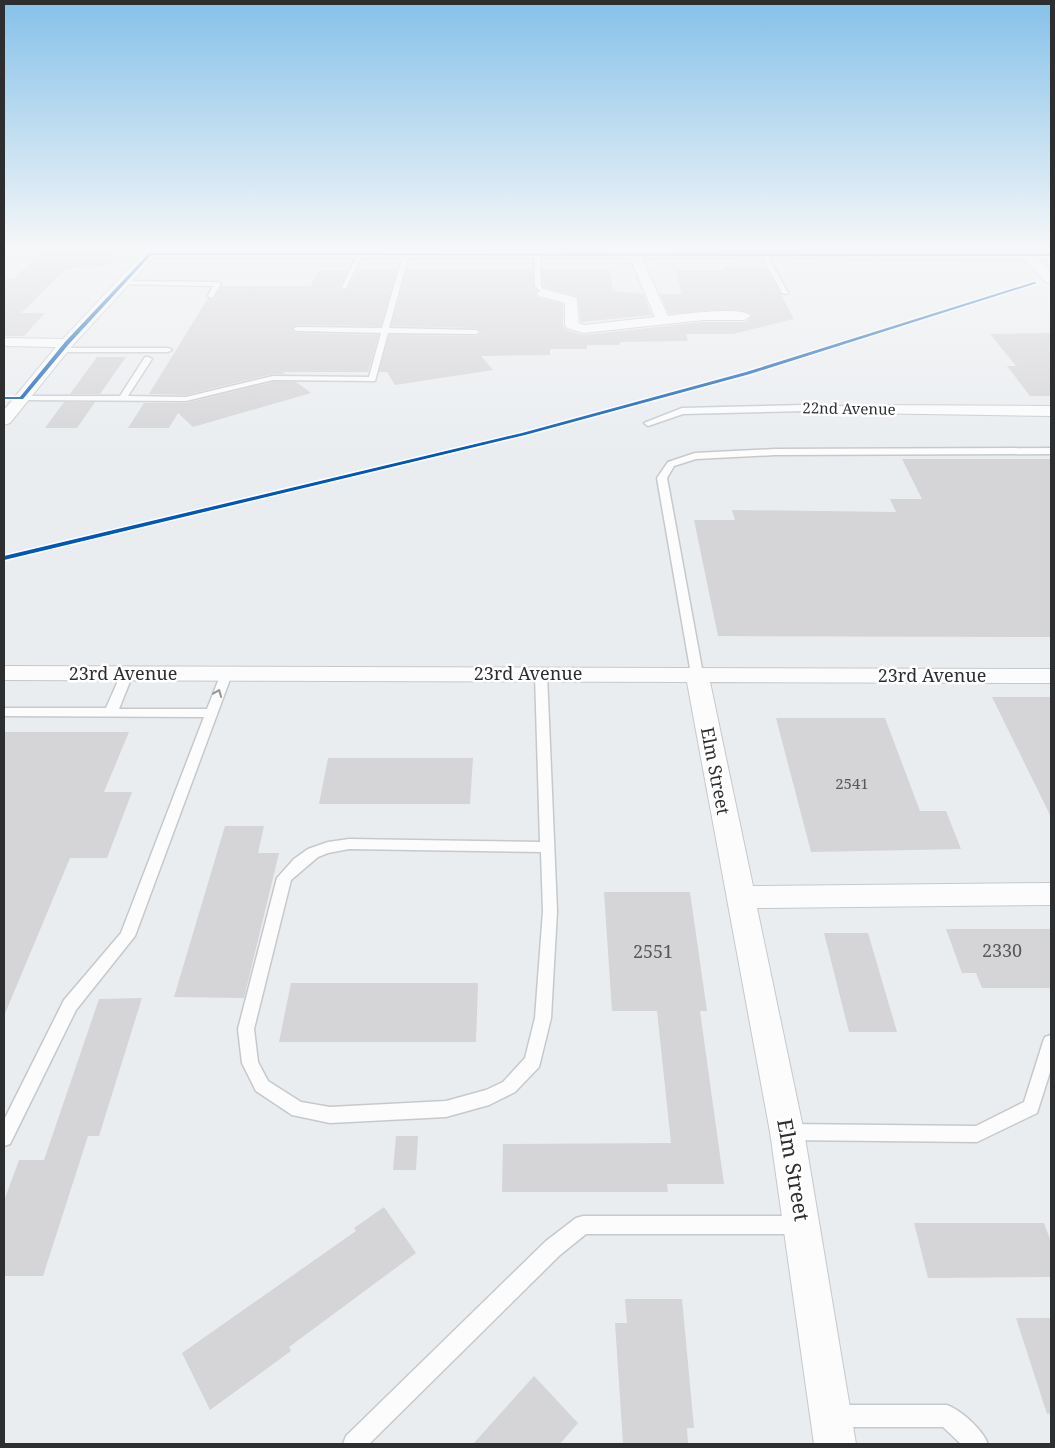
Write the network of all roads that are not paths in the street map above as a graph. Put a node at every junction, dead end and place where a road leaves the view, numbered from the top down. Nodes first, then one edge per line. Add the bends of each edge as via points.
1 (92, 317) edge
2 (389, 317) edge
3 (570, 317) edge
4 (662, 317) edge
5 (698, 317) edge
6 (664, 320) junction
7 (297, 329) dead end
8 (385, 332) junction
9 (476, 332) dead end
10 (4, 342) edge
11 (64, 347) junction
12 (168, 350) dead end
13 (148, 358) dead end
14 (4, 398) edge
15 (22, 398) junction
16 (123, 398) junction
17 (867, 410) joint
18 (1051, 412) edge
19 (4, 420) edge
20 (648, 423) dead end
21 (1051, 451) edge
22 (127, 674) junction
23 (226, 674) junction
24 (541, 674) junction
25 (696, 674) junction
26 (5, 676) edge
27 (1051, 676) edge
28 (4, 712) edge
29 (110, 712) junction
30 (210, 713) junction
31 (548, 847) junction
32 (1051, 894) edge
33 (740, 897) junction
34 (1051, 1042) edge
35 (787, 1132) junction
36 (4, 1138) edge
37 (802, 1225) junction
38 (833, 1430) edge
39 (354, 1444) edge
40 (977, 1444) edge

1 - 11 street
2 - 8 lane
3 - 6 street via 578,328 598,329
4 - 6 street
5 - 6 street
7 - 8 lane
8 - 9 lane
8 - 16 lane via 372,379 273,378 186,399
10 - 11 street
11 - 12 lane
11 - 15 street
13 - 16 lane
14 - 15 street
15 - 16 lane
15 - 19 street
17 - 18 street, 22nd Avenue
17 - 20 lane, 22nd Avenue via 682,411
21 - 25 lane via 775,452 695,456 671,464 662,478
22 - 23 street, 23rd Avenue
22 - 26 street, 23rd Avenue
22 - 29 lane
23 - 24 street, 23rd Avenue
30 -> 23 lane
24 - 25 street, 23rd Avenue
24 - 31 lane
25 - 27 street, 23rd Avenue
25 - 33 street, Elm Street
28 - 29 lane
29 - 30 lane
30 - 36 lane via 127,936 70,1005
31 - 31 lane via 550,911 543,1018 533,1062 510,1087 489,1097 446,1109 330,1115 298,1109 262,1086 250,1063 246,1029 284,878 300,861 323,847 350,844
32 - 33 street
33 - 35 street, Elm Street
34 - 35 lane via 1031,1108 978,1134
35 - 37 street, Elm Street
37 - 38 street, Elm Street
37 - 39 lane via 583,1225 553,1248
38 - 40 lane via 947,1416

